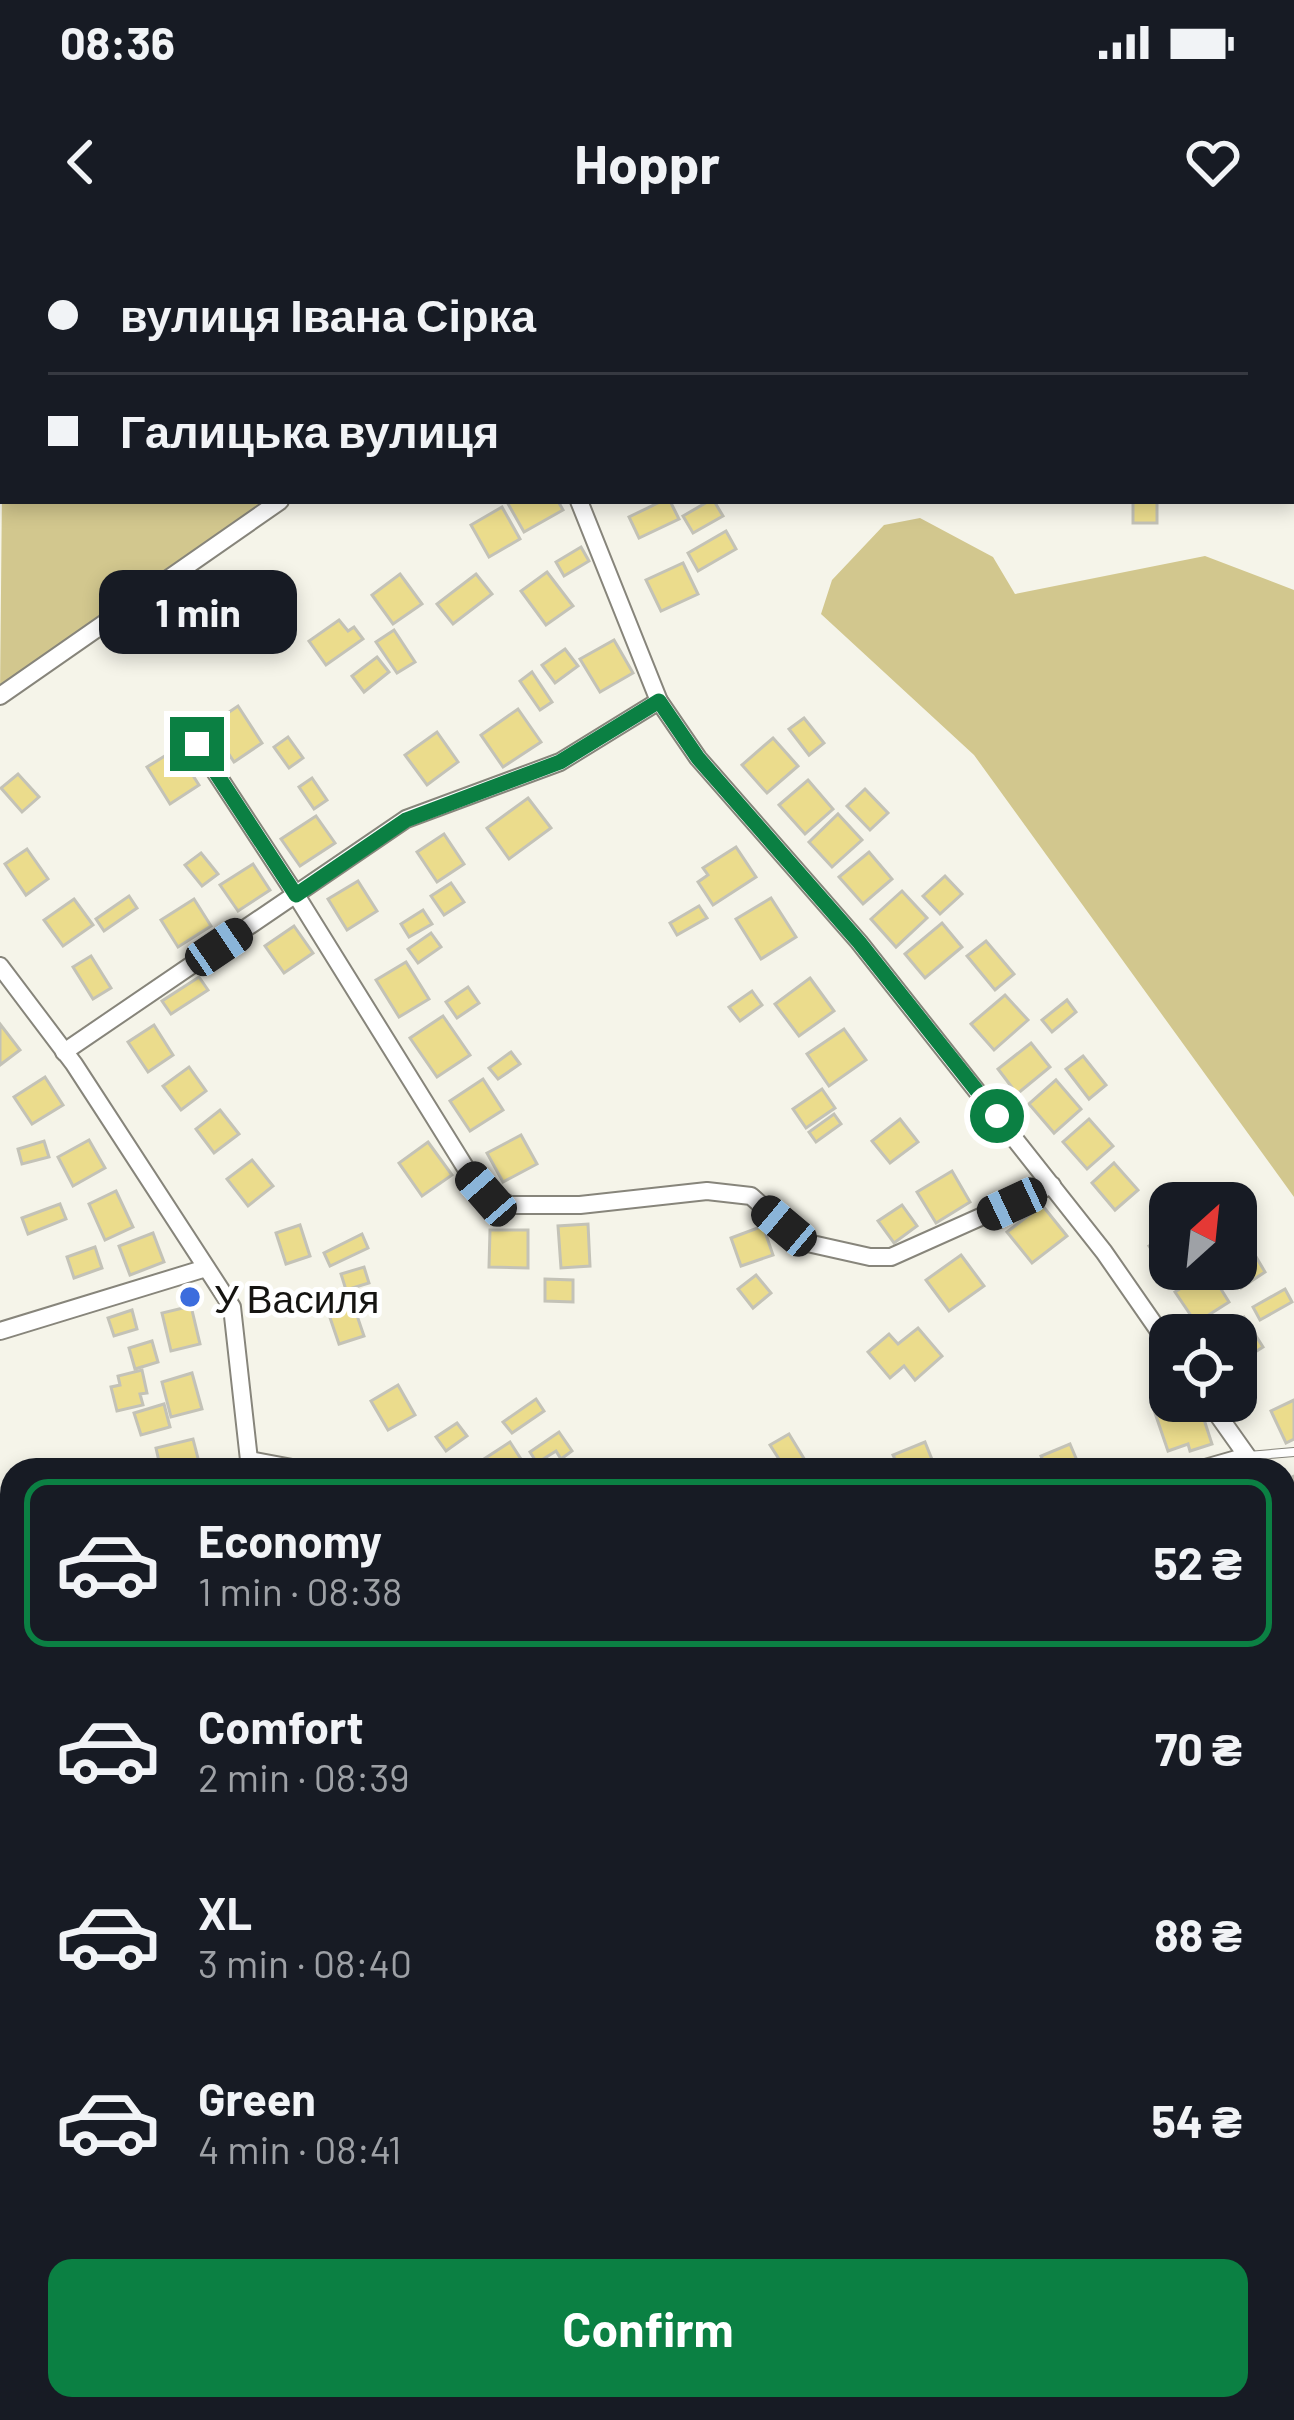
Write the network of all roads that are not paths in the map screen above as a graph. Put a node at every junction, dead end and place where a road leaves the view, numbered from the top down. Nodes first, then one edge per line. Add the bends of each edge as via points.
1 (276, 504) edge
2 (580, 504) edge
3 (0, 696) edge
4 (659, 701) junction
5 (197, 744) dead end
6 (296, 895) junction
7 (0, 966) edge
8 (64, 1052) junction
9 (1052, 1185) junction
10 (206, 1268) junction
11 (1149, 1318) edge
12 (0, 1331) edge
13 (1223, 1422) edge
14 (1294, 1452) edge
15 (1246, 1456) junction
16 (246, 1458) edge
17 (1239, 1458) edge

1 - 3 street
2 - 4 street
4 - 6 street via 560,762 406,820
4 - 9 street
5 - 6 street
6 - 8 street
6 - 9 street via 470,1175 510,1205 731,1192 752,1196 803,1242 891,1258
7 - 8 street
8 - 10 street
9 - 11 street
10 - 12 street
10 - 16 street via 232,1306
13 - 15 street
14 - 15 lane
15 - 17 street

